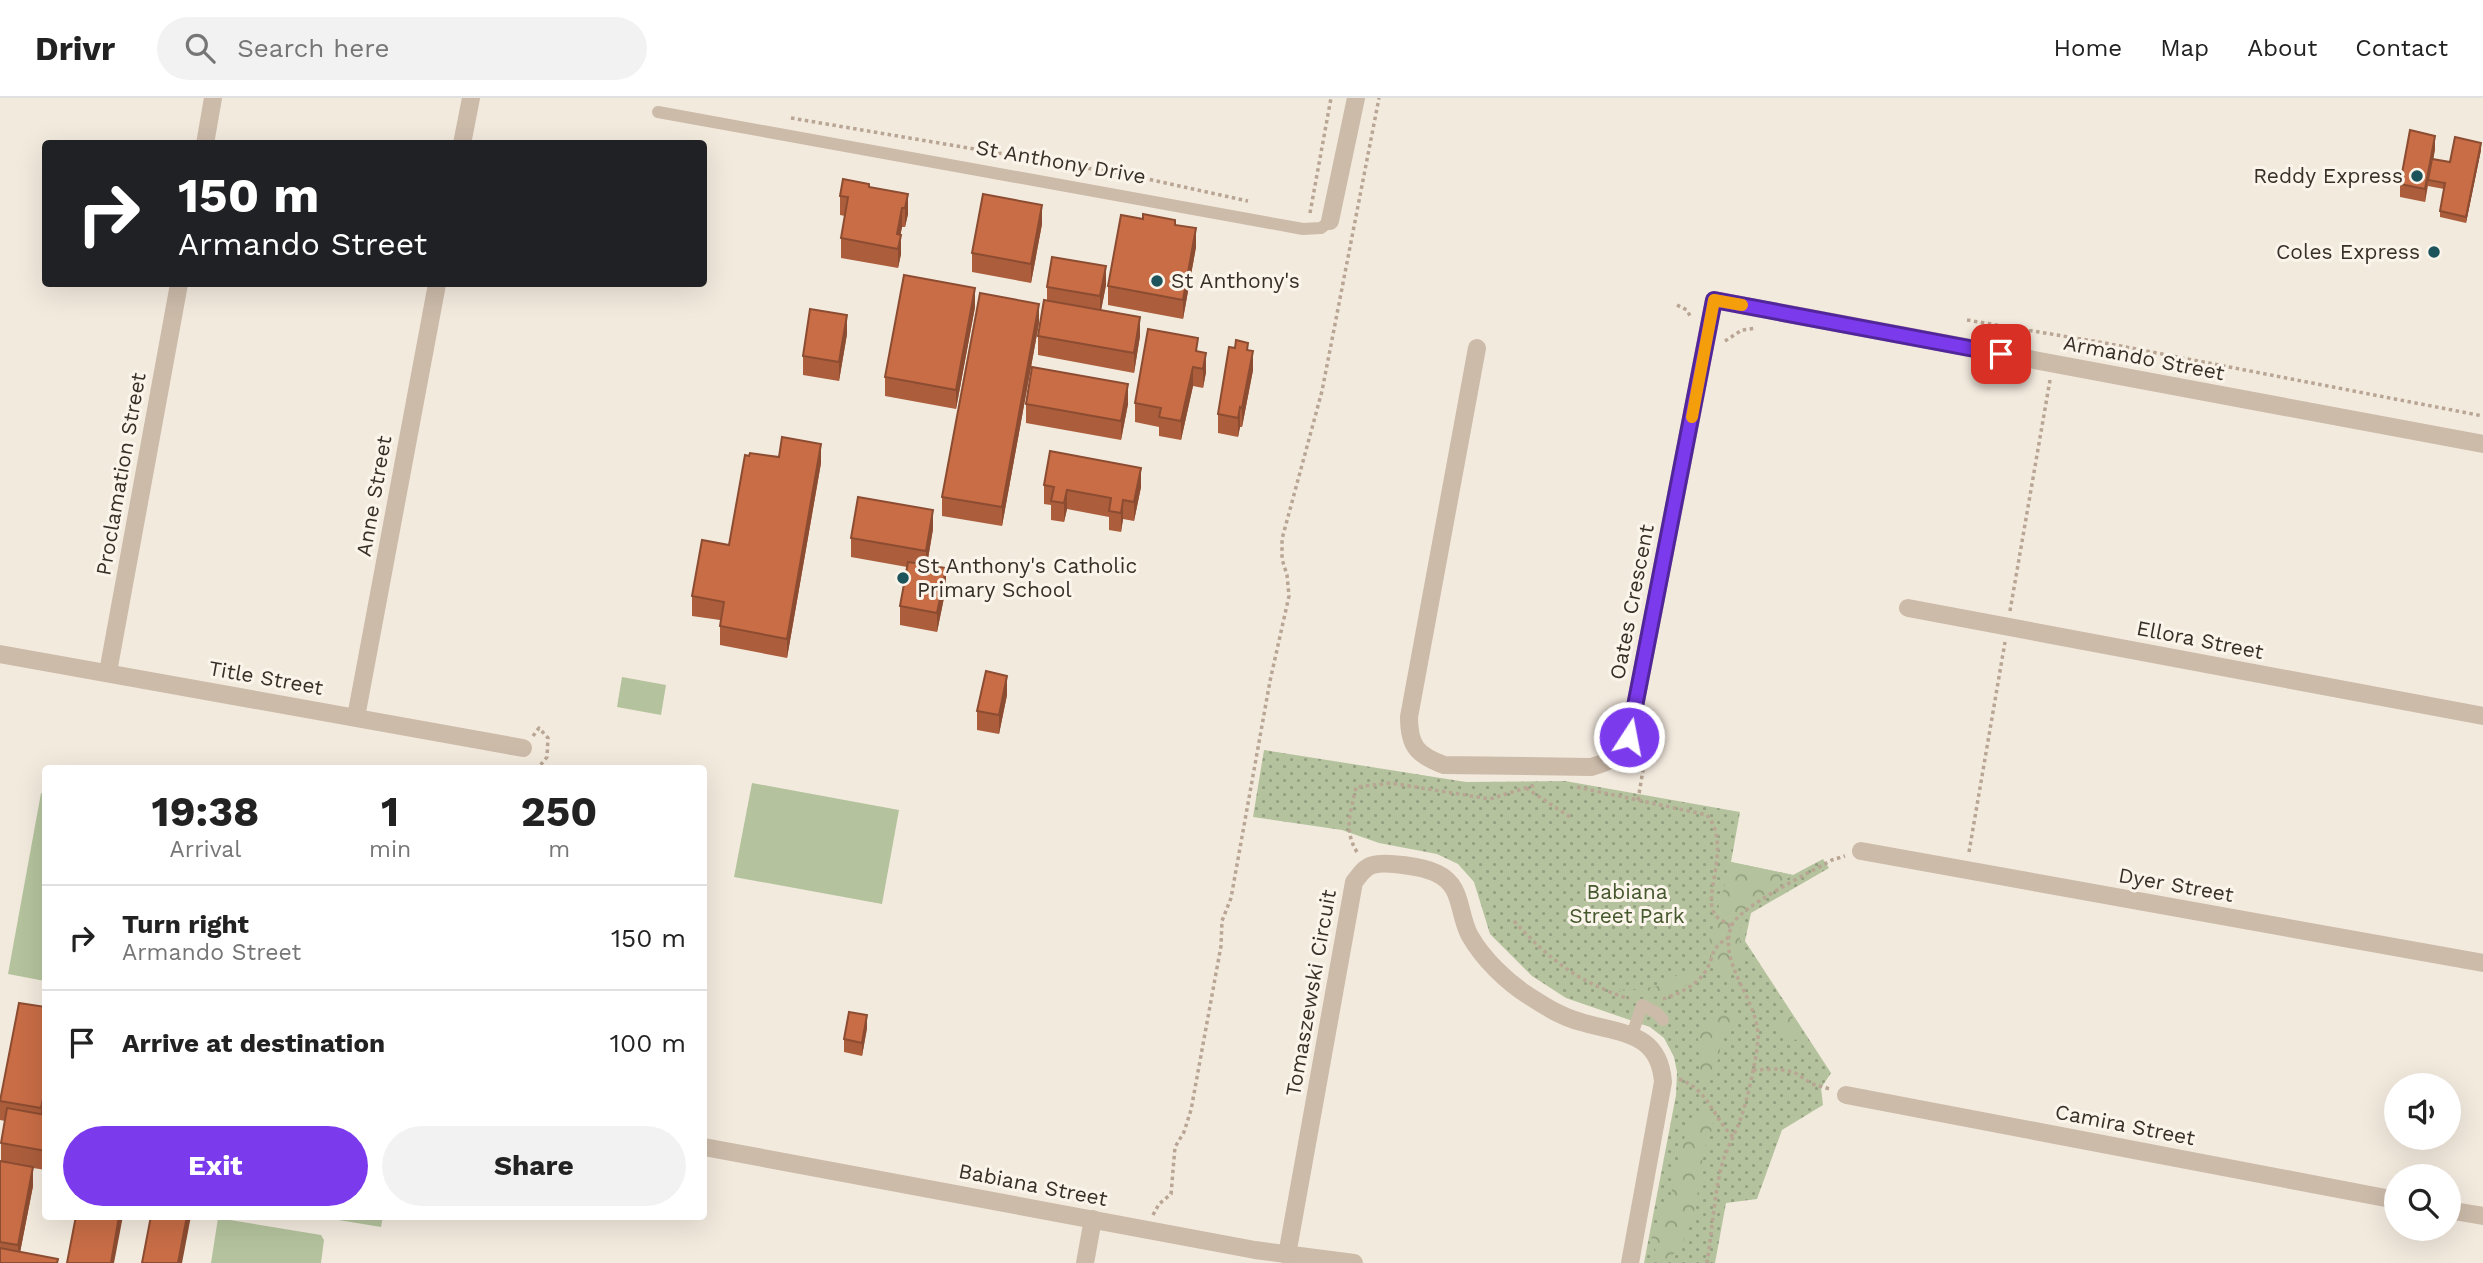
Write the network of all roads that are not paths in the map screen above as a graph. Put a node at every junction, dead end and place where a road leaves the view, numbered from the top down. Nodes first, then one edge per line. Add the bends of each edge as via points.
1 (213, 98) edge
2 (471, 98) edge
3 (1356, 98) edge
4 (658, 113) dead end
5 (206, 140) edge
6 (463, 140) edge
7 (1330, 221) joint
8 (178, 287) edge
9 (436, 287) edge
10 (1714, 300) joint
11 (1477, 348) dead end
12 (2483, 444) edge
13 (1908, 608) dead end
14 (0, 654) edge
15 (108, 672) junction
16 (2483, 716) edge
17 (356, 717) junction
18 (523, 748) dead end
19 (1861, 851) road end
20 (2483, 963) edge
21 (1663, 1020) dead end
22 (1632, 1035) junction
23 (1846, 1095) road end
24 (707, 1148) edge
25 (2384, 1198) edge
26 (2461, 1212) edge
27 (2483, 1216) edge
28 (1093, 1220) junction
29 (1287, 1255) junction
30 (1085, 1263) edge
31 (1354, 1263) edge
32 (1630, 1263) edge

1 - 5 street
2 - 6 street
3 - 7 street, St Anthony Drive
4 - 7 lane, St Anthony Drive via 1303,229 1321,228
8 - 15 street, Proclamation Street
9 - 17 street, Anne Street
10 - 11 street, Oates Crescent via 1629,737 1616,757 1591,767 1444,765 1420,753 1409,732
10 - 12 street, Armando Street
13 - 16 street, Ellora Street
14 - 15 street, Title Street
15 - 17 street, Title Street
17 - 18 street, Title Street
19 - 20 street, Dyer Street
21 - 22 lane via 1642,1004
22 - 29 street, Tomaszewski Circuit via 1579,1022 1521,991 1471,938 1457,891 1448,879 1433,871 1389,863 1367,868 1354,882
22 - 32 street via 1656,1053 1663,1078
23 - 25 street, Camira Street
24 - 28 street, Babiana Street
26 - 27 street
28 - 29 street, Babiana Street
28 - 30 street
29 - 31 street, Babiana Street

